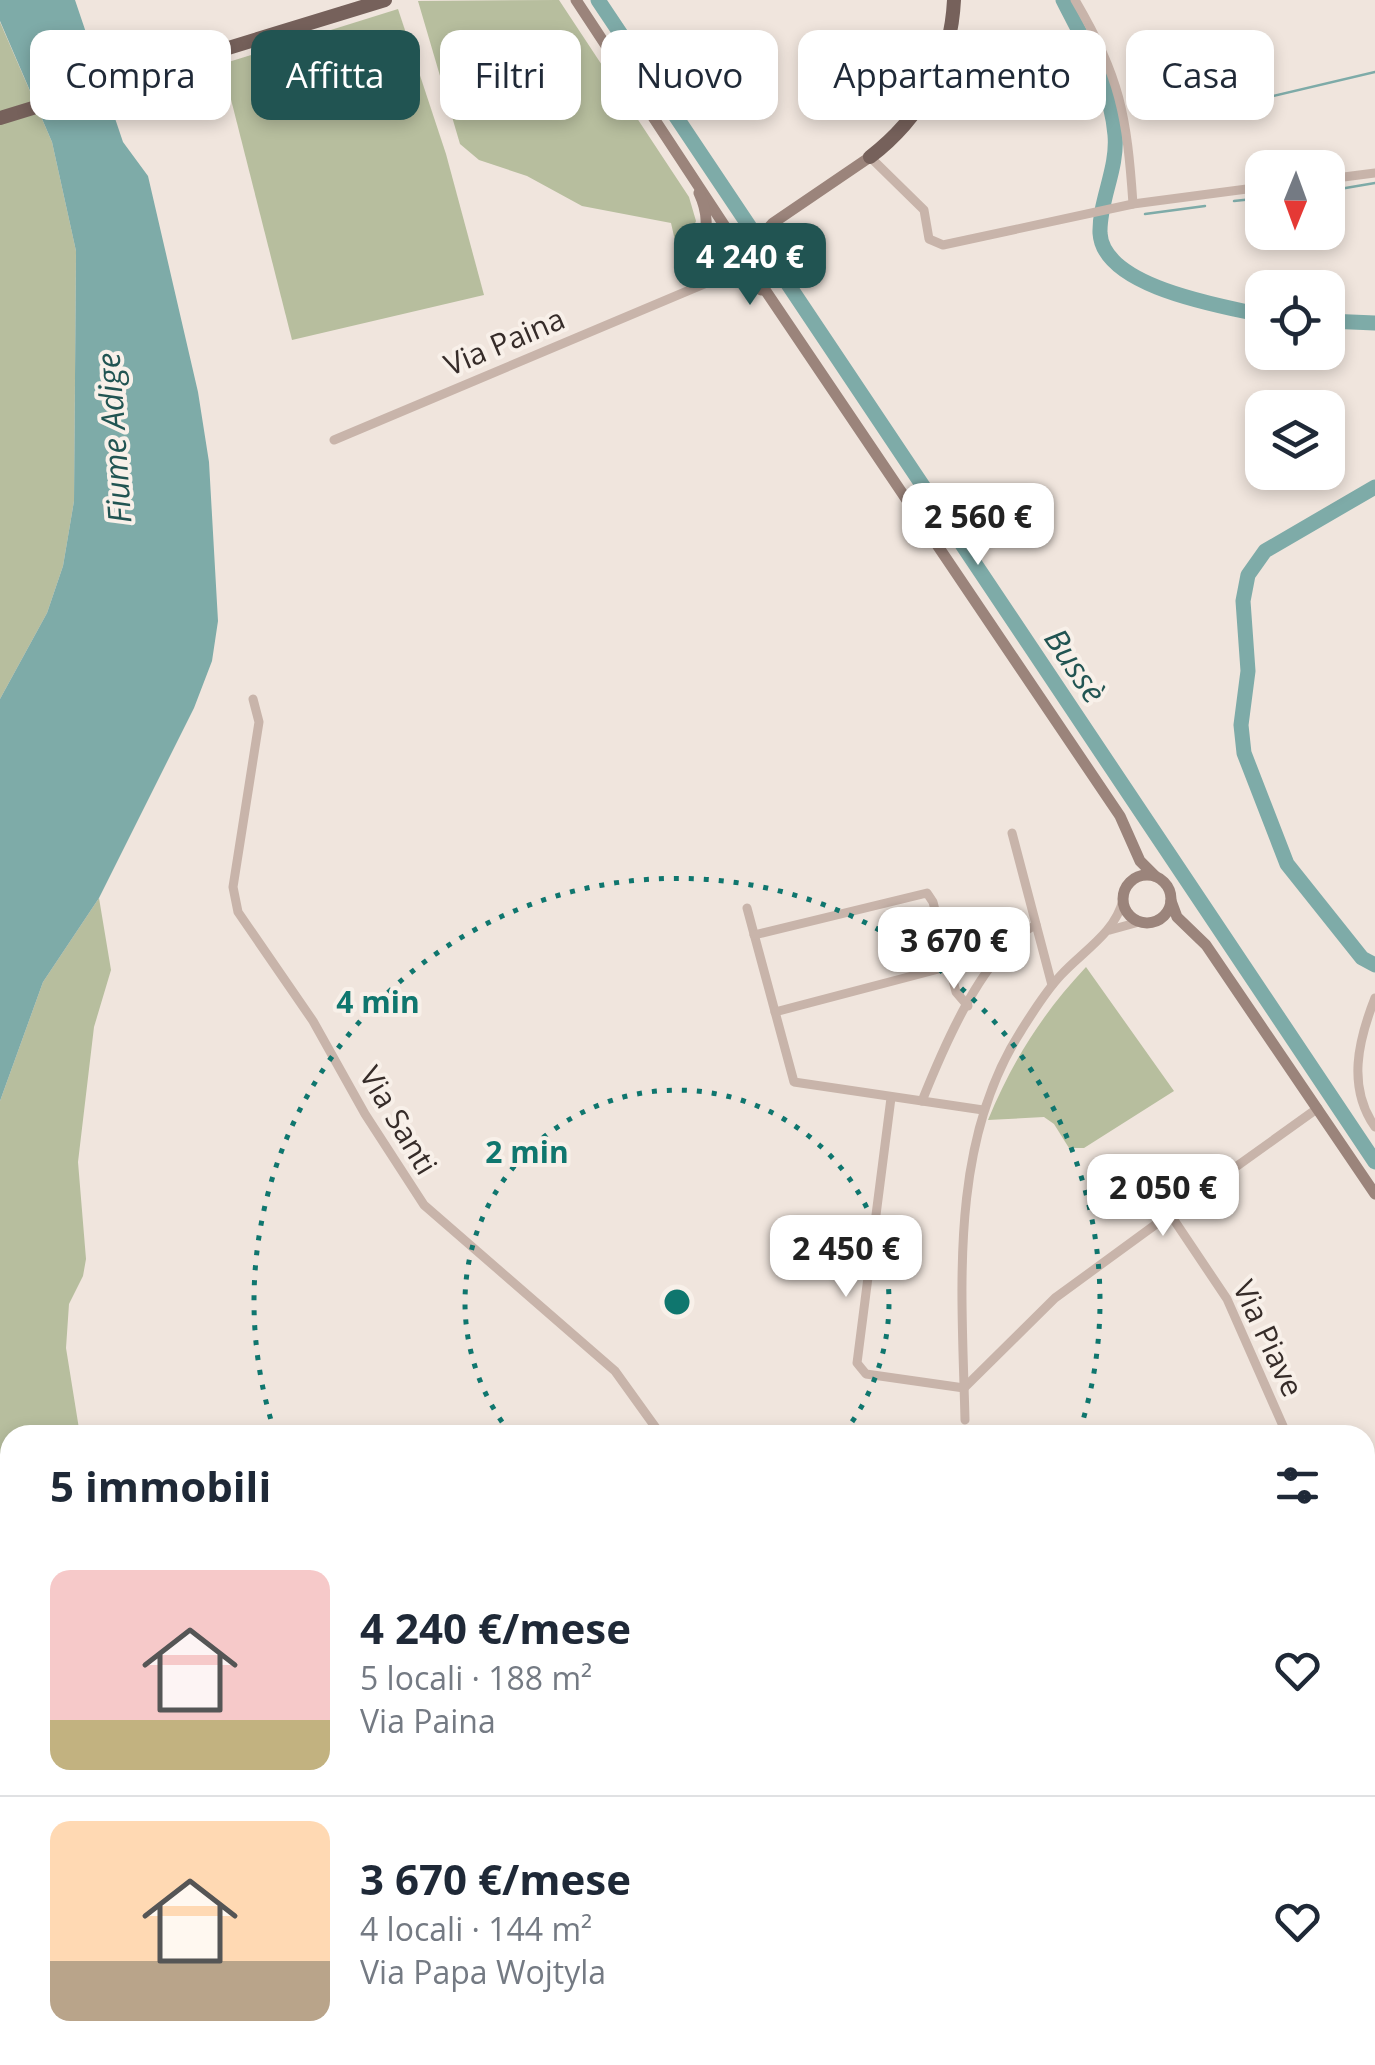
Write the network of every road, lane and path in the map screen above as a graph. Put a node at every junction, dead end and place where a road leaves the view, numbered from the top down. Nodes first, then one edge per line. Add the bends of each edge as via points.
1 (386, 0) edge
2 (576, 0) edge
3 (954, 0) edge
4 (1074, 0) edge
5 (0, 118) edge
6 (870, 157) junction
7 (686, 167) junction
8 (1375, 172) edge
9 (1345, 176) edge
10 (1245, 189) edge
11 (1133, 204) junction
12 (772, 223) junction
13 (735, 235) junction
14 (707, 239) junction
15 (745, 253) junction
16 (702, 262) junction
17 (726, 276) junction
18 (694, 288) junction
19 (786, 318) junction
20 (334, 440) dead end
21 (253, 699) dead end
22 (1012, 833) dead end
23 (1129, 838) junction
24 (1154, 876) junction
25 (1132, 880) junction
26 (1123, 900) junction
27 (1171, 901) junction
28 (747, 908) dead end
29 (1158, 920) junction
30 (1139, 922) junction
31 (1036, 925) junction
32 (1108, 932) junction
33 (1195, 934) junction
34 (754, 935) junction
35 (950, 966) junction
36 (1052, 985) junction
37 (1375, 998) edge
38 (968, 1006) junction
39 (775, 1012) junction
40 (891, 1098) junction
41 (922, 1102) junction
42 (1318, 1108) junction
43 (983, 1110) junction
44 (1375, 1127) edge
45 (1375, 1194) edge
46 (1170, 1214) junction
47 (964, 1388) junction
48 (965, 1420) dead end
49 (655, 1425) edge
50 (1283, 1425) edge

1 - 5 main road
2 - 7 main road
3 - 6 main road via 946,52 930,90 912,118
4 - 11 street via 1106,53 1122,98
6 - 11 street via 924,210 934,244
6 - 12 main road
7 - 13 main road
7 - 14 main road via 708,212
8 - 9 street
10 - 11 street
12 - 13 main road
12 - 15 main road
13 - 14 main road
13 - 15 main road
14 - 16 main road
15 - 17 main road
15 - 19 main road
16 - 17 main road
16 - 18 street
17 - 18 street, Via Paina
17 - 19 main road via 756,284
18 - 20 street, Via Paina
19 - 23 main road
21 - 49 street, Via Santi via 257,736 233,887 238,912 424,1206 615,1372
22 - 31 street
23 - 24 main road
23 - 25 main road
24 - 25 main road
24 - 27 main road via 1167,886
25 - 26 main road
26 - 30 main road
26 - 32 street
27 - 29 main road
27 - 33 main road
28 - 34 street
29 - 30 main road
29 - 33 main road
30 - 32 street
31 - 36 street
31 - 38 street via 1013,942
32 - 36 street
33 - 42 main road
34 - 35 street via 920,892 933,902
34 - 39 street
35 - 38 street via 956,992
35 - 39 street
36 - 43 street via 1018,1035
37 - 44 street via 1356,1080 1361,1107
38 - 41 street via 942,1048
39 - 40 street via 794,1082
40 - 41 street
40 - 47 street via 857,1363 866,1374
41 - 43 street
42 - 45 main road
42 - 46 street
43 - 47 street via 961,1262
46 - 47 street via 1055,1298
46 - 50 street, Via Piave via 1227,1298
47 - 48 street

